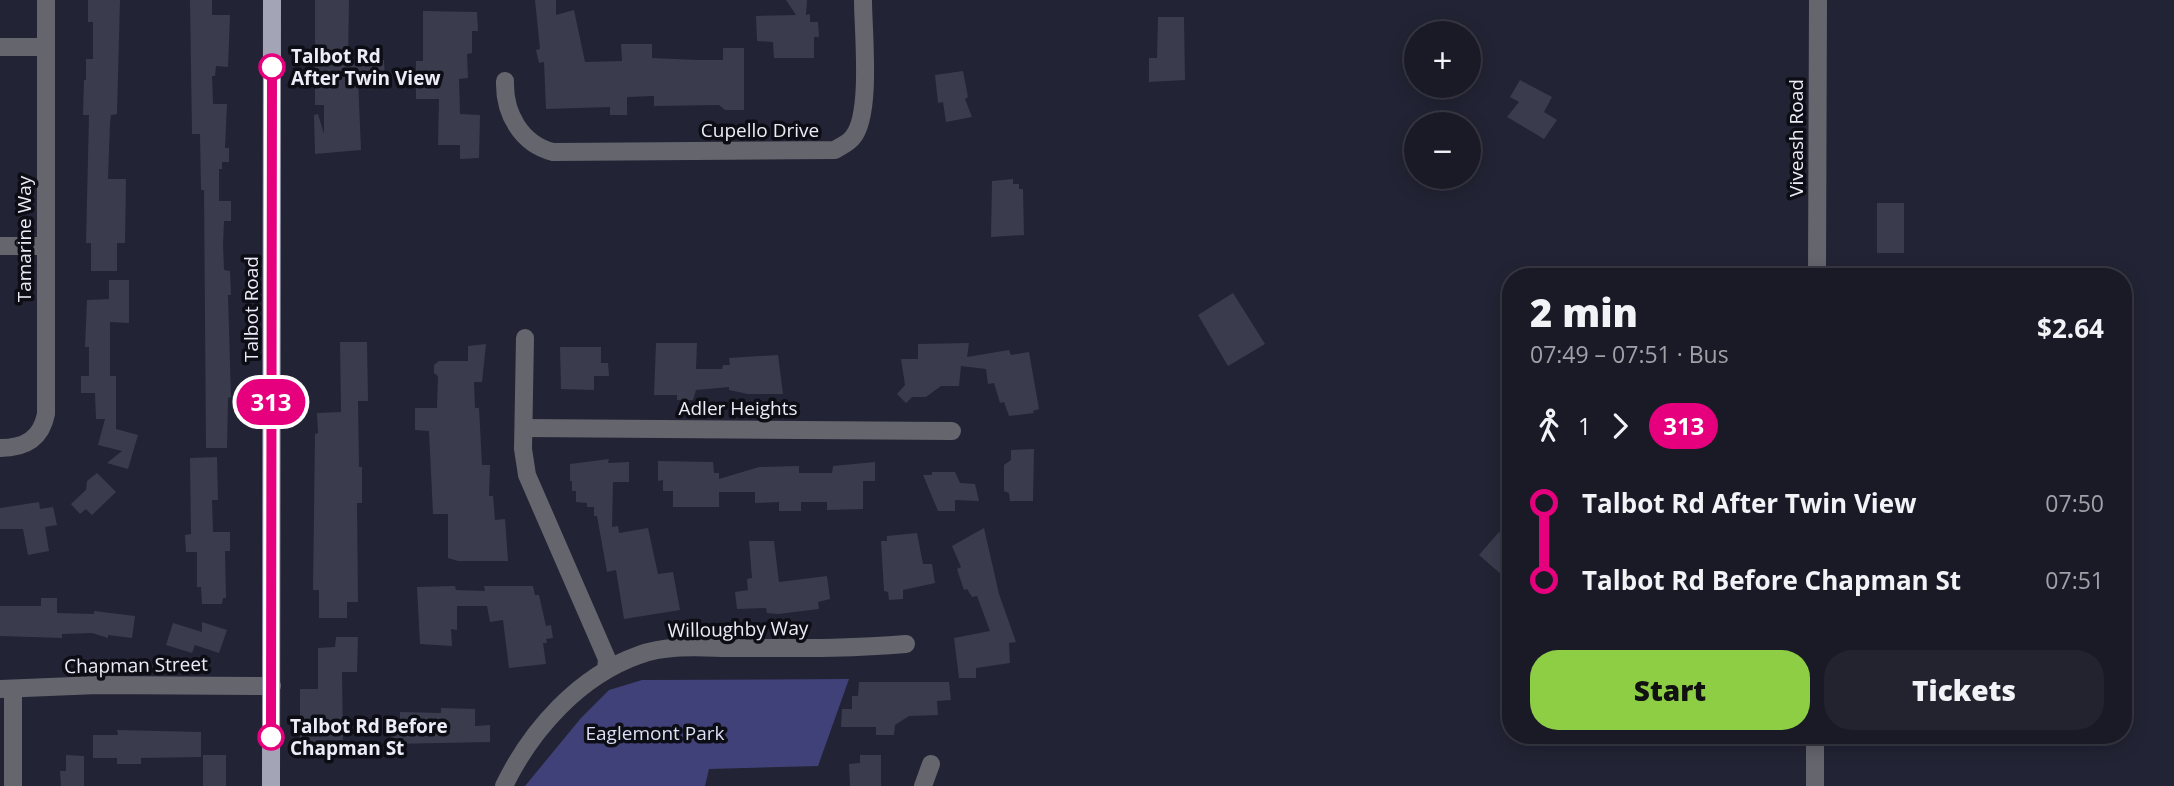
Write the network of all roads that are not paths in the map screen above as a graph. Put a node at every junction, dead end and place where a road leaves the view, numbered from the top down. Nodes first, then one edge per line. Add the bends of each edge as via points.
1 (46, 0) edge
2 (272, 0) edge
3 (863, 0) edge
4 (1818, 0) edge
5 (0, 47) edge
6 (46, 47) junction
7 (505, 81) dead end
8 (0, 246) edge
9 (44, 246) junction
10 (1817, 268) edge
11 (525, 338) dead end
12 (524, 428) junction
13 (952, 431) dead end
14 (0, 448) edge
15 (906, 643) dead end
16 (606, 670) junction
17 (272, 686) junction
18 (6, 689) edge
19 (1815, 744) edge
20 (931, 764) dead end
21 (13, 786) edge
22 (271, 786) edge
23 (504, 786) edge
24 (923, 786) edge
25 (1815, 786) edge

1 - 6 street, Tamarine Way
2 - 17 main road, Talbot Road
3 - 7 street, Cupello Drive via 860,124 854,137 835,150 553,152 527,140 507,107
4 - 10 street, Viveash Road
5 - 6 street
6 - 9 street, Tamarine Way
8 - 9 street
9 - 14 street, Tamarine Way via 43,428 24,444
11 - 12 street
12 - 13 street, Adler Heights
12 - 16 street via 527,475 607,659
15 - 16 street, Willoughby Way via 864,648 684,648 640,654
16 - 23 street, Willoughby Way via 548,716
17 - 18 street, Chapman Street
17 - 22 main road, Talbot Road
18 - 21 street
19 - 25 street
20 - 24 street

